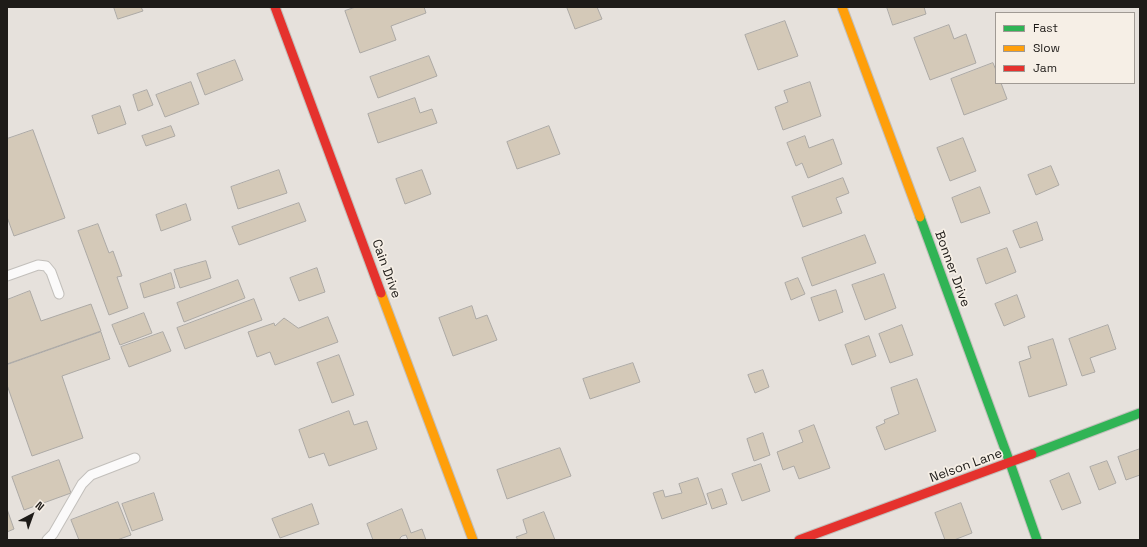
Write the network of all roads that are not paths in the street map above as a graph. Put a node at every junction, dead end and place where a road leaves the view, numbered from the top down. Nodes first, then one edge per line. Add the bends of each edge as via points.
1 (275, 7) edge
2 (842, 7) edge
3 (7, 276) edge
4 (59, 294) dead end
5 (1140, 413) edge
6 (135, 458) dead end
7 (1010, 463) junction
8 (47, 540) edge
9 (473, 540) edge
10 (799, 540) edge
11 (1037, 540) edge

1 - 9 street, Cain Drive
2 - 7 street, Bonner Drive
3 - 4 lane via 38,265 46,266 51,272
5 - 7 street, Nelson Lane
6 - 8 lane via 91,474
7 - 10 street, Nelson Lane
7 - 11 street, Bonner Drive

